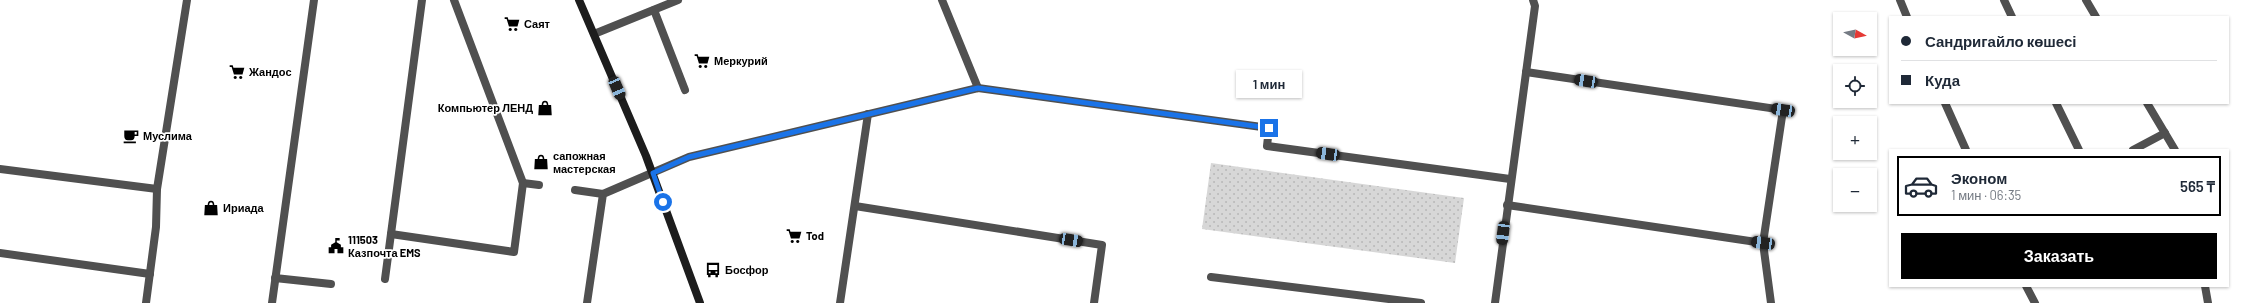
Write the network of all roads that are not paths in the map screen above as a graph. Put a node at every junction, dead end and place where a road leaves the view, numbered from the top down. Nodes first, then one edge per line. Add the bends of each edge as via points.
1 (187, 0) edge
2 (314, 0) edge
3 (422, 0) edge
4 (454, 0) edge
5 (579, 0) edge
6 (678, 0) edge
7 (942, 0) edge
8 (1533, 0) edge
9 (1900, 0) edge
10 (2004, 0) edge
11 (2086, 0) edge
12 (654, 10) junction
13 (1907, 16) edge
14 (2012, 16) edge
15 (2095, 16) edge
16 (594, 34) junction
17 (1526, 72) junction
18 (978, 88) junction
19 (685, 90) dead end
20 (1945, 104) edge
21 (2056, 104) edge
22 (2148, 104) edge
23 (868, 114) junction
24 (2165, 132) junction
25 (1966, 149) edge
26 (2079, 149) edge
27 (2135, 149) edge
28 (2174, 149) edge
29 (0, 169) edge
30 (653, 173) junction
31 (1510, 179) junction
32 (523, 182) junction
33 (539, 185) dead end
34 (157, 189) junction
35 (575, 190) dead end
36 (603, 194) junction
37 (1507, 205) junction
38 (855, 206) junction
39 (391, 234) junction
40 (1763, 243) junction
41 (0, 253) edge
42 (150, 274) junction
43 (1211, 277) dead end
44 (275, 278) junction
45 (385, 279) dead end
46 (331, 284) dead end
47 (2027, 287) edge
48 (2205, 287) edge
49 (146, 303) edge
50 (272, 303) edge
51 (587, 303) edge
52 (700, 303) edge
53 (840, 303) edge
54 (1094, 303) edge
55 (1421, 303) edge
56 (1495, 303) edge
57 (1771, 303) edge
58 (2035, 303) edge
59 (2208, 303) edge

1 - 34 street
2 - 44 street
3 - 39 street
4 - 32 street
5 - 16 street
6 - 12 street
7 - 18 street
8 - 17 street via 1535,6
9 - 13 street
10 - 14 street
11 - 15 street
12 - 16 street
12 - 19 street
16 - 30 street
17 - 31 street
17 - 40 street via 1783,110
18 - 23 street
18 - 31 street via 1269,128 1267,146
20 - 25 street
21 - 26 street
22 - 24 street
23 - 30 street via 689,157
23 - 38 street
24 - 27 street
24 - 28 street
29 - 34 street
30 - 36 street
30 - 52 street
31 - 37 street
32 - 33 street
32 - 39 street via 514,252
34 - 42 street via 156,227
35 - 36 street
36 - 51 street
37 - 40 street
37 - 56 street
38 - 53 street
38 - 54 street via 1102,245
39 - 45 street
40 - 57 street
41 - 42 street
42 - 49 street
43 - 55 street
44 - 46 street
44 - 50 street
47 - 58 street
48 - 59 street

